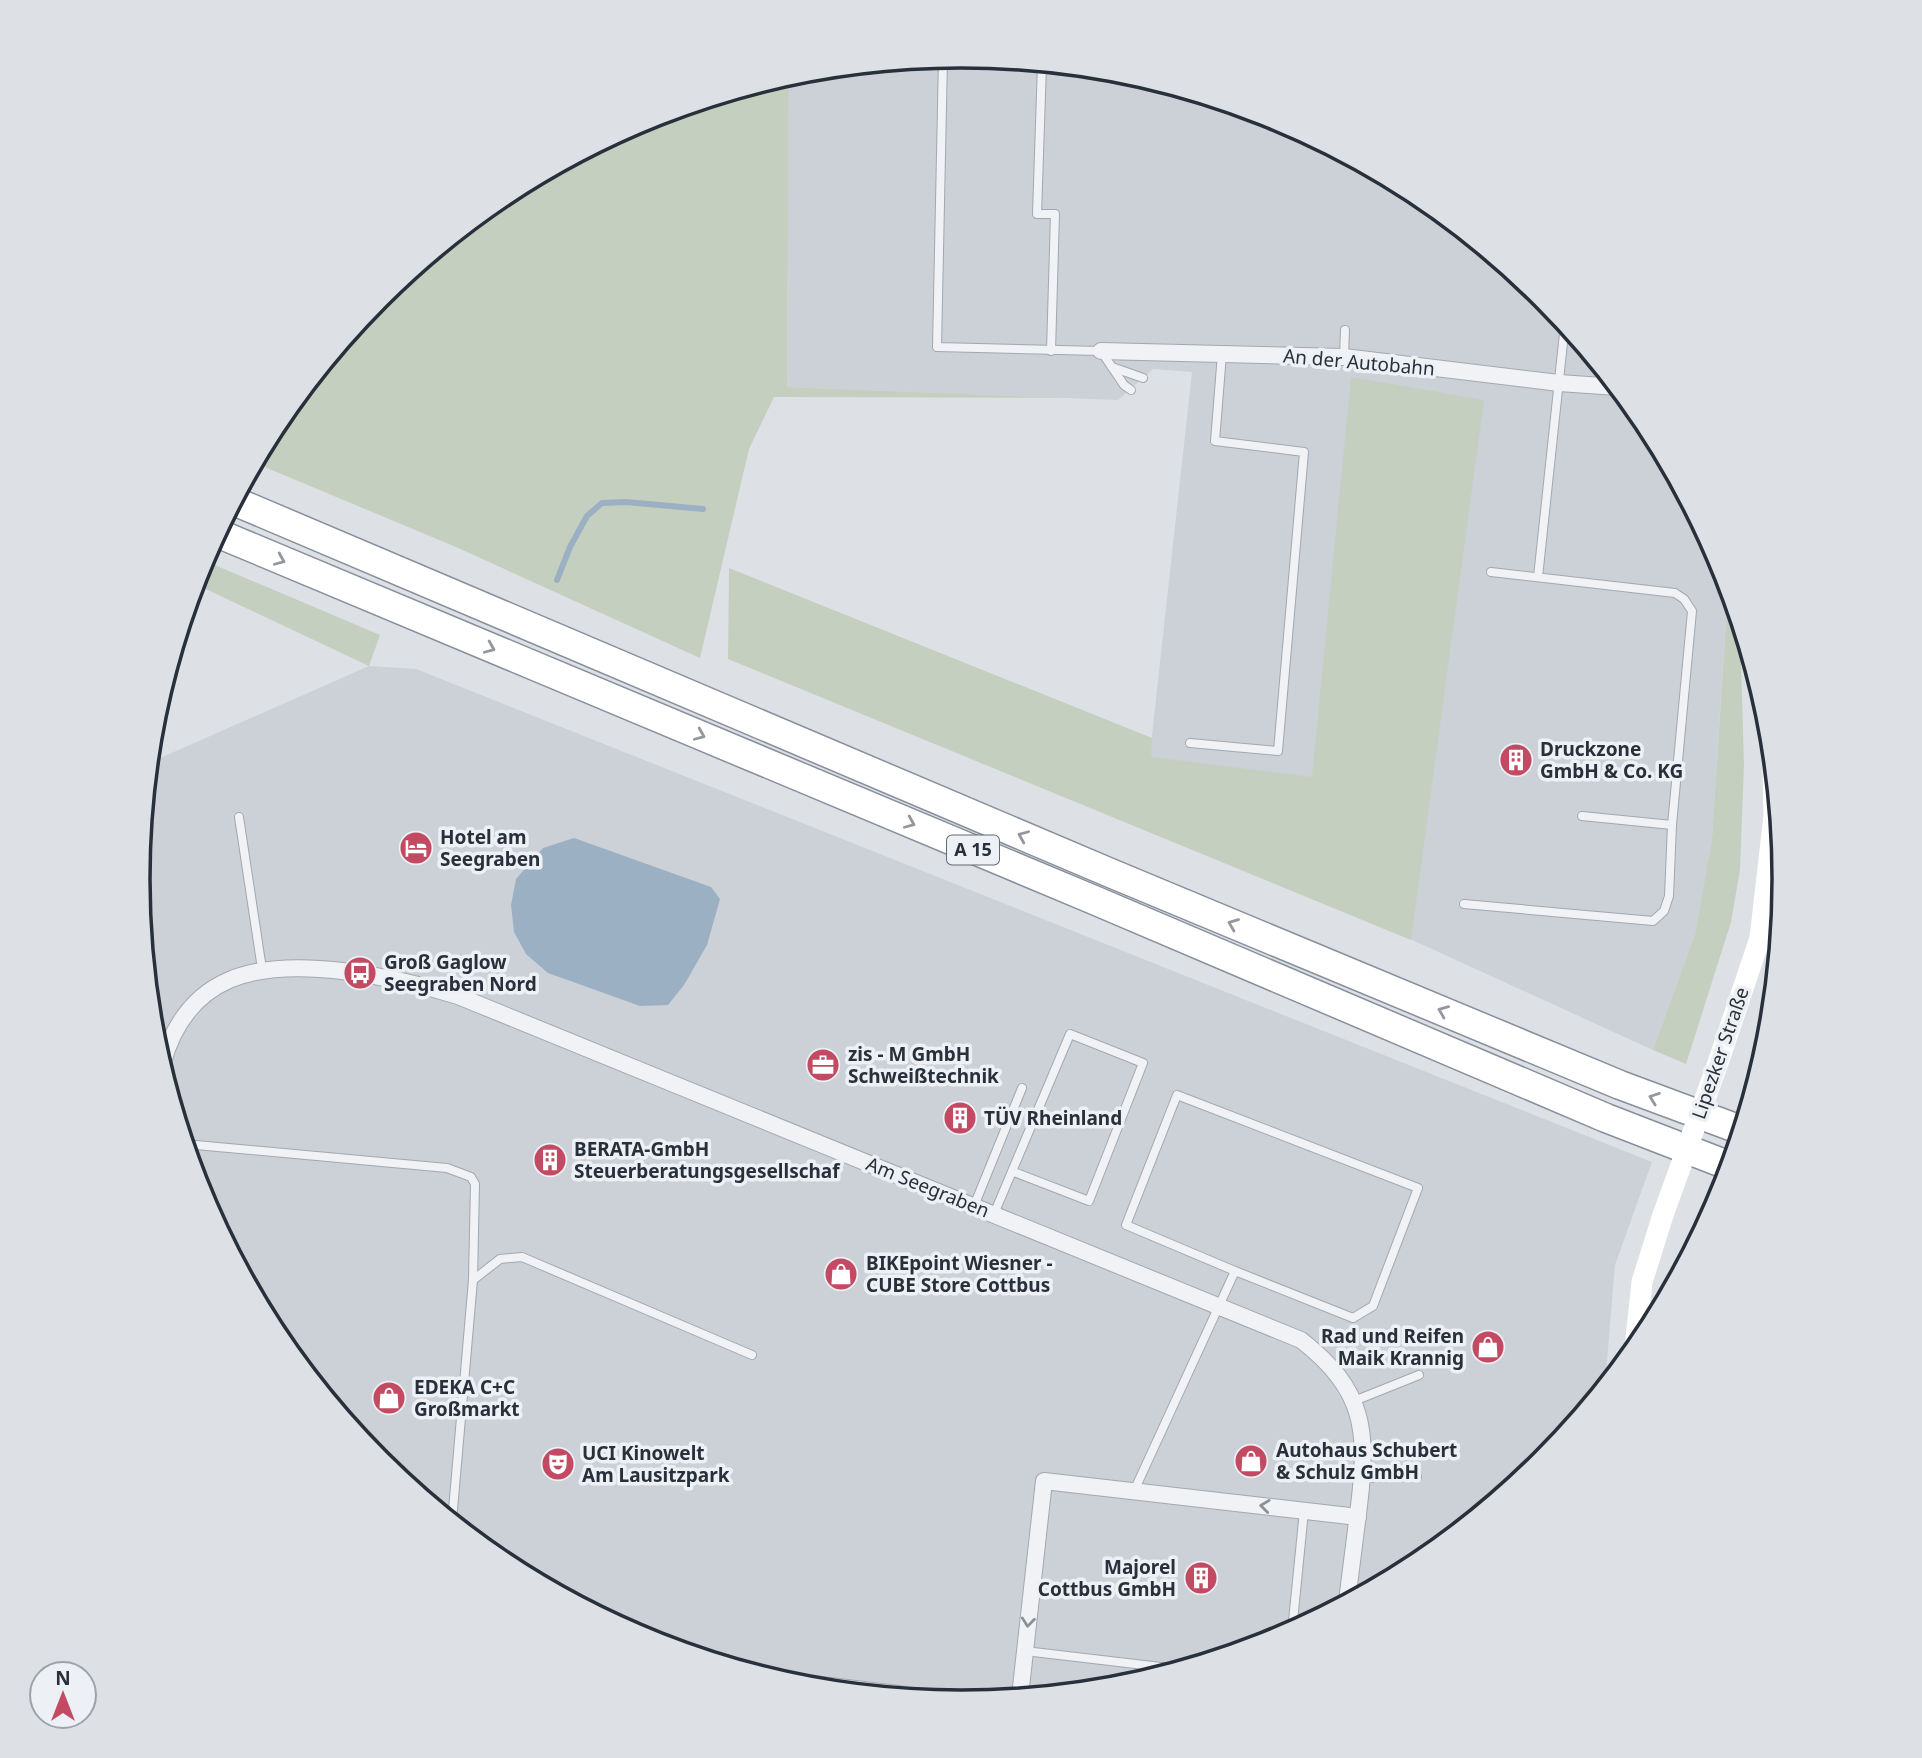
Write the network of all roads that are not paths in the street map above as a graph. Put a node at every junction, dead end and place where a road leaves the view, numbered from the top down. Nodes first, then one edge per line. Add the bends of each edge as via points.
1 (943, 69) edge
2 (1042, 73) edge
3 (1345, 330) dead end
4 (1564, 337) edge
5 (1051, 351) junction
6 (1101, 351) junction
7 (1222, 354) junction
8 (1344, 357) junction
9 (1112, 367) junction
10 (1143, 379) dead end
11 (1559, 383) junction
12 (1605, 386) edge
13 (1131, 390) dead end
14 (242, 505) edge
15 (226, 537) edge
16 (1491, 572) dead end
17 (1538, 577) junction
18 (1190, 743) dead end
19 (1582, 816) dead end
20 (239, 817) dead end
21 (1672, 825) junction
22 (1771, 845) edge
23 (1464, 904) dead end
24 (262, 969) junction
25 (167, 1042) edge
26 (1022, 1088) dead end
27 (1733, 1127) edge
28 (195, 1145) edge
29 (1720, 1162) edge
30 (1014, 1172) junction
31 (974, 1206) junction
32 (994, 1214) junction
33 (1235, 1271) junction
34 (473, 1280) junction
35 (1219, 1306) junction
36 (1637, 1325) edge
37 (752, 1355) dead end
38 (1419, 1375) dead end
39 (1354, 1401) junction
40 (1417, 1477) dead end
41 (1362, 1478) junction
42 (1134, 1491) junction
43 (453, 1511) edge
44 (1304, 1511) junction
45 (1357, 1517) junction
46 (1348, 1591) edge
47 (1293, 1618) edge
48 (1025, 1651) junction
49 (1153, 1666) edge
50 (1021, 1687) edge

1 - 5 lane via 937,347
2 - 5 lane via 1037,214 1055,214
3 - 8 lane
4 - 11 lane
5 - 6 lane
6 - 7 street, An der Autobahn
6 - 9 lane
7 - 8 street, An der Autobahn
7 - 18 lane via 1215,442 1304,452 1278,751
8 - 11 street, An der Autobahn
9 - 10 lane
9 - 13 lane
11 - 12 street, An der Autobahn
11 - 17 lane
27 -> 14 highway, A 15 via 1620,1085 1108,872
15 -> 29 highway, A 15
16 - 17 lane
17 - 21 lane via 1675,593 1692,611
19 - 21 lane
20 - 24 lane
21 - 23 lane via 1669,896 1664,911 1653,921
22 - 36 main road, Lipezker Straße, bridge via 1760,938 1663,1215 1642,1282
24 - 25 street, Am Seegraben via 224,982 202,996
24 - 31 street, Am Seegraben via 299,967 360,973 458,996
26 - 31 lane
28 - 34 lane via 447,1168 471,1177 475,1184
30 - 30 lane via 1069,1034 1143,1063 1089,1200
30 - 32 lane
31 - 32 street, Am Seegraben
32 - 35 street, Am Seegraben
33 - 33 lane via 1126,1225 1177,1096 1418,1188 1373,1306 1353,1318
33 - 35 lane
34 - 37 lane via 500,1259 522,1257
34 - 43 lane
35 - 39 street, Am Seegraben via 1301,1340 1330,1367
35 - 42 lane
38 - 39 lane
39 - 41 street, Am Seegraben via 1363,1432
40 - 41 lane
41 - 45 street, Am Seegraben
44 -> 42 street
42 -> 48 street via 1044,1481
44 - 45 street
44 - 47 lane
45 - 46 street, Am Seegraben
48 - 49 lane
48 - 50 street

